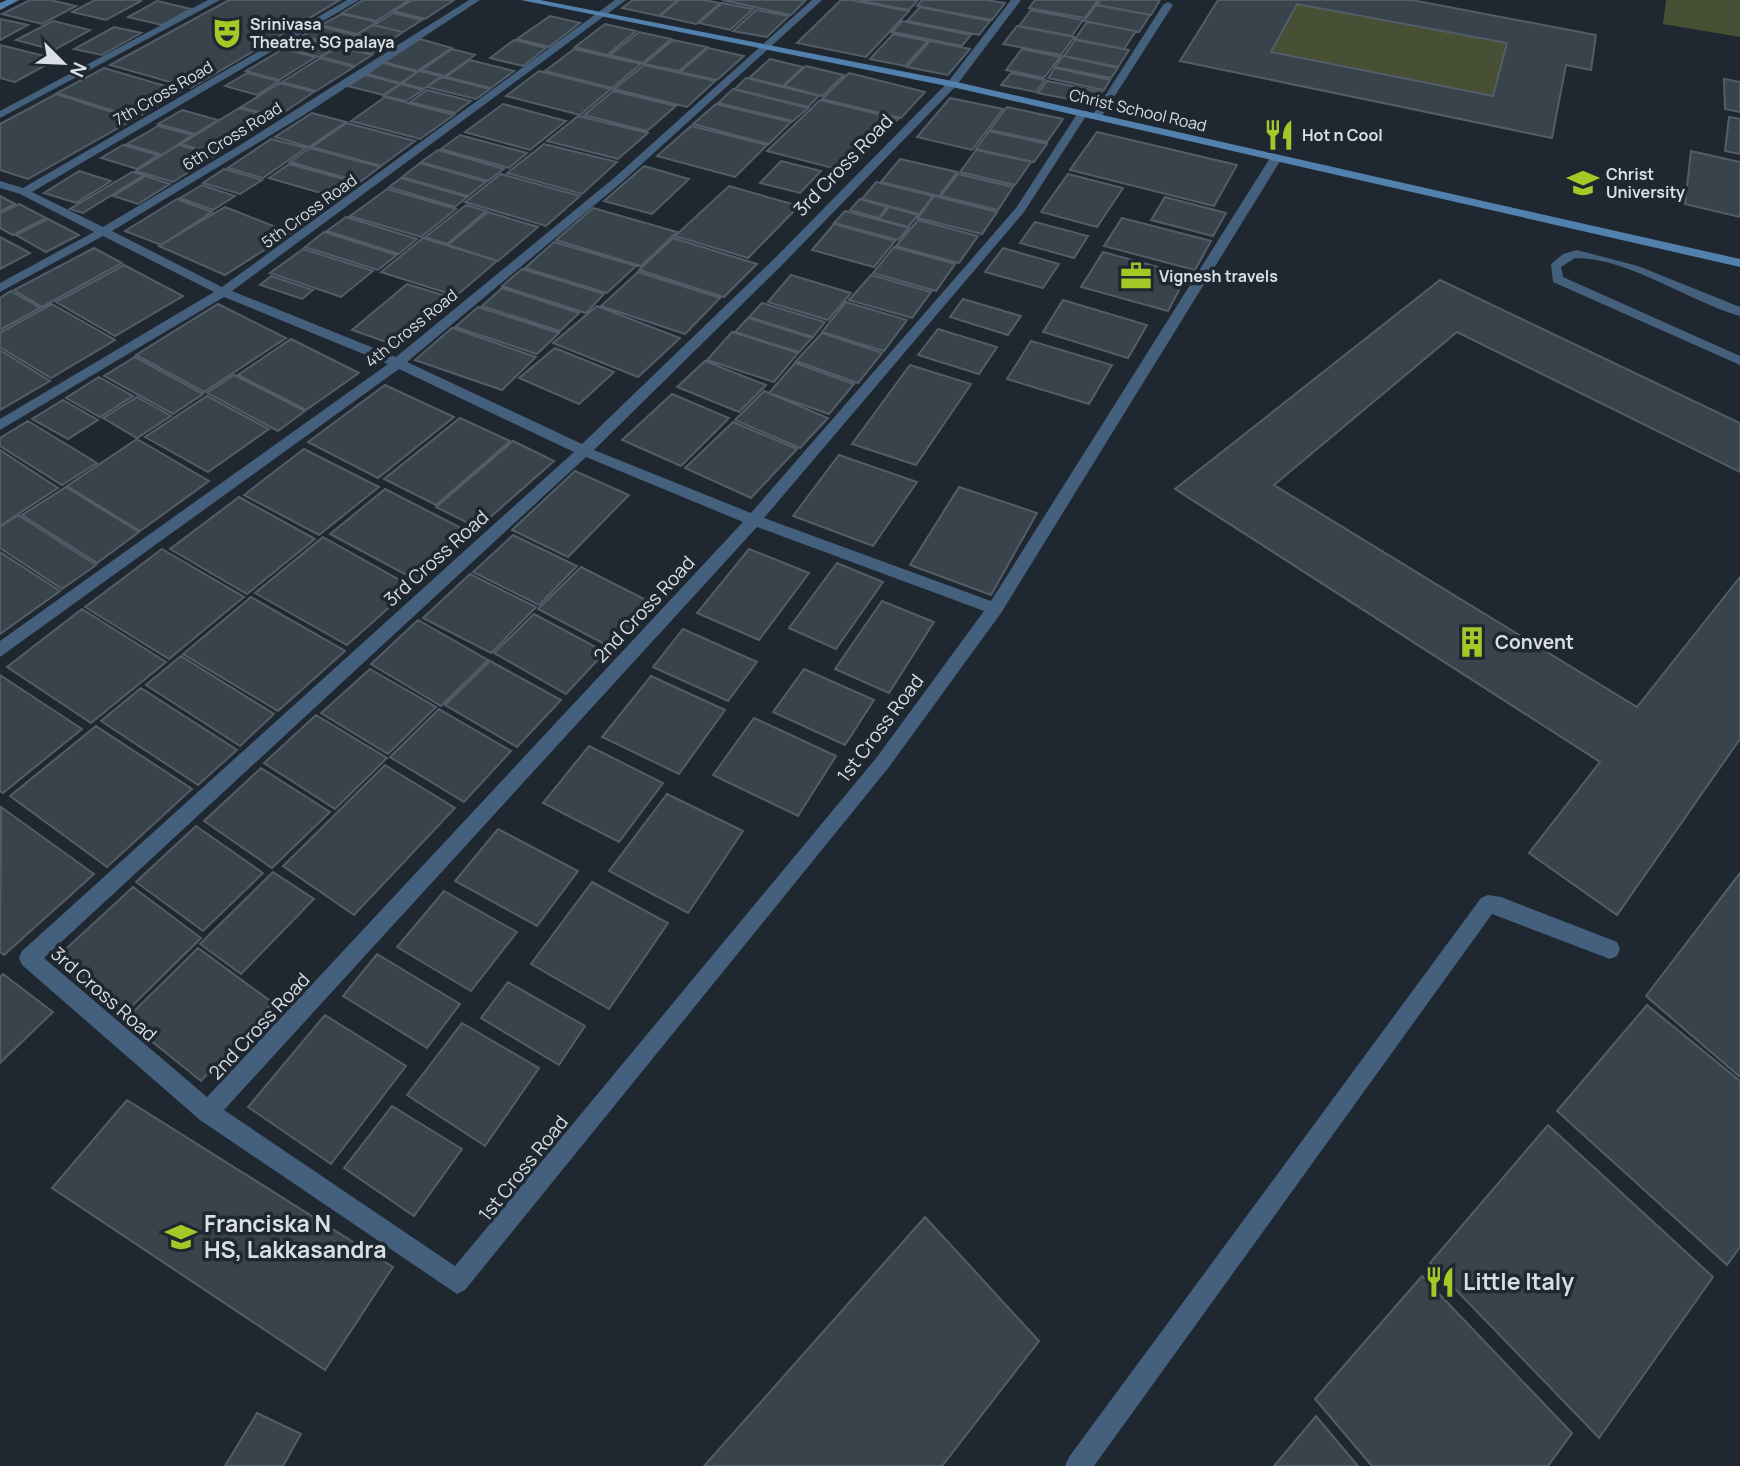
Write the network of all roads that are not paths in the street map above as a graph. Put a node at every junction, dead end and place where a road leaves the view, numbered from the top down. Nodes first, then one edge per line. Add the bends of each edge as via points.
1 (13, 0) edge
2 (215, 0) edge
3 (354, 0) edge
4 (475, 0) edge
5 (526, 0) edge
6 (621, 0) edge
7 (817, 0) edge
8 (1016, 0) edge
9 (1168, 5) dead end
10 (0, 6) edge
11 (603, 15) junction
12 (767, 48) junction
13 (952, 84) junction
14 (0, 115) edge
15 (1090, 115) junction
16 (1276, 158) junction
17 (0, 184) edge
18 (24, 192) junction
19 (103, 234) junction
20 (1740, 263) edge
21 (0, 288) edge
22 (223, 292) junction
23 (1740, 312) edge
24 (1740, 361) edge
25 (398, 363) junction
26 (0, 425) edge
27 (584, 451) junction
28 (754, 520) junction
29 (995, 609) junction
30 (0, 650) edge
31 (1610, 949) dead end
32 (208, 1112) junction
33 (1078, 1466) edge

1 - 10 street
2 - 14 street
3 - 18 street, 7th Cross Road
4 - 19 street, 6th Cross Road
5 - 11 street, Christ School Road
6 - 11 street, 5th Cross Road
7 - 12 street, 4th Cross Road
8 - 13 street, 3rd Cross Road
9 - 15 street, 2nd Cross Road
11 - 12 street, Christ School Road
11 - 22 street, 5th Cross Road
12 - 13 street, Christ School Road
12 - 25 street, 4th Cross Road via 618,180
13 - 15 street, Christ School Road
13 - 27 street, 3rd Cross Road
15 - 16 street, Christ School Road
15 - 28 street, 2nd Cross Road via 1020,210
16 - 20 street, Christ School Road
16 - 29 street, 1st Cross Road
17 - 18 street
18 - 19 street
19 - 21 street, 6th Cross Road
19 - 22 street
22 - 25 street
22 - 26 street, 5th Cross Road
23 - 24 street via 1604,260 1577,254 1555,267 1558,279
25 - 27 street
25 - 30 street, 4th Cross Road
27 - 28 street
27 - 32 street, 3rd Cross Road via 29,958
28 - 29 street
28 - 32 street, 2nd Cross Road
29 - 32 street, 1st Cross Road via 883,762 457,1282
31 - 33 street via 1488,904

